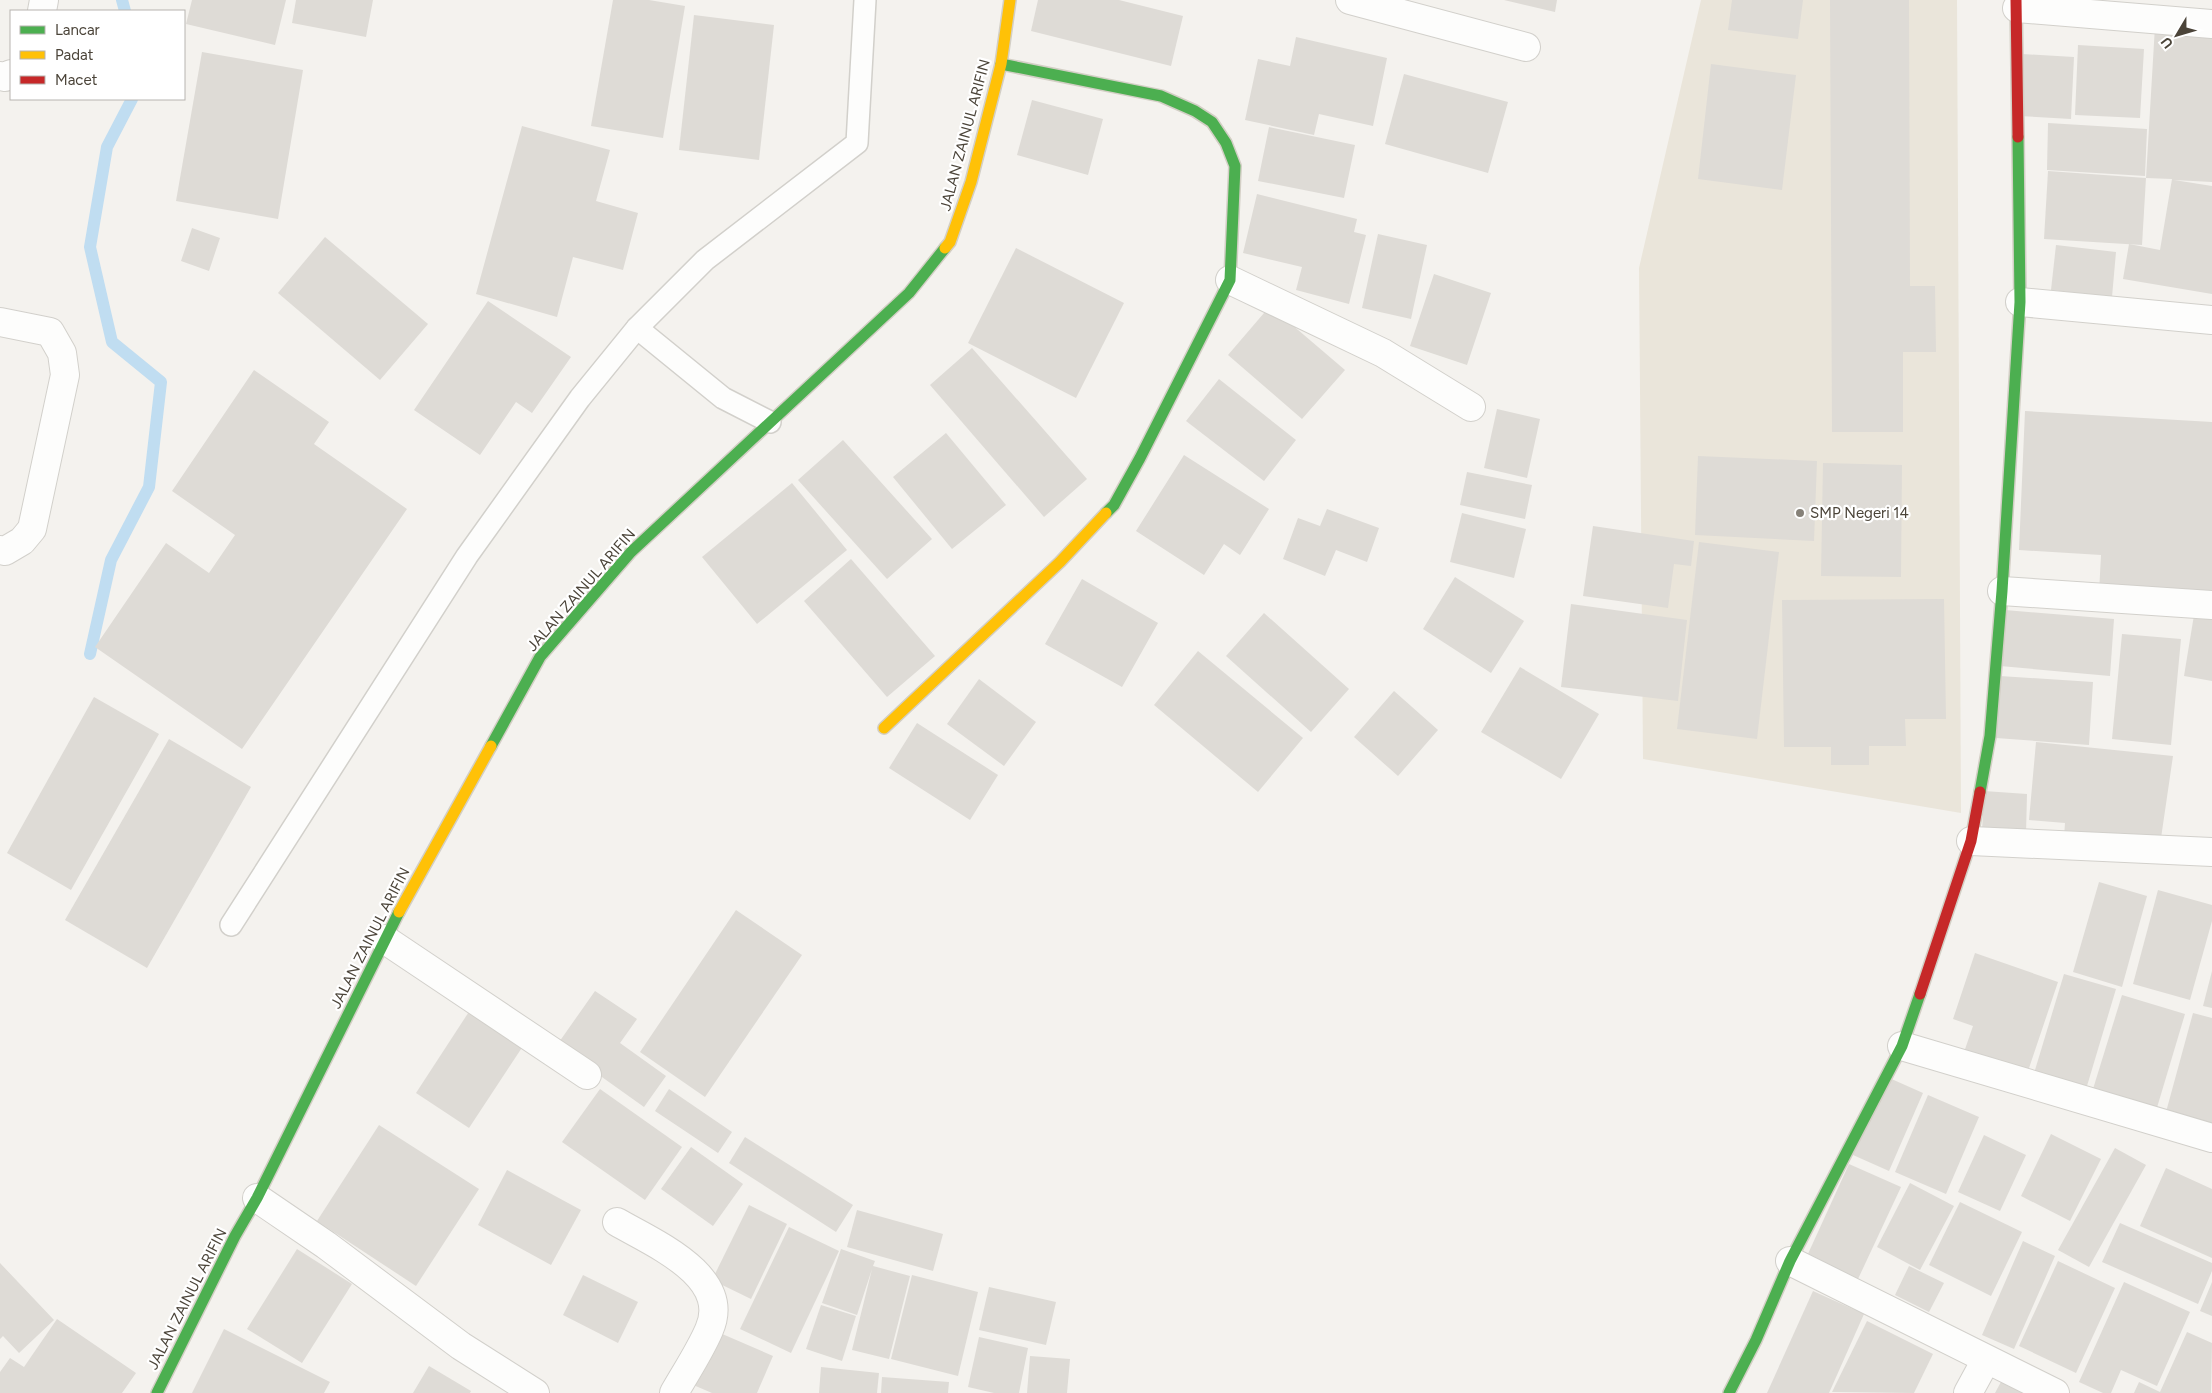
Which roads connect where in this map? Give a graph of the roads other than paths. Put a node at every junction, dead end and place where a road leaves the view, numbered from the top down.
1 (865, 0) edge
2 (1010, 0) edge
3 (1350, 0) edge
4 (2017, 4) edge
5 (2212, 24) edge
6 (1526, 47) dead end
7 (1001, 64) junction
8 (1230, 280) junction
9 (2020, 302) junction
10 (2212, 320) edge
11 (0, 322) edge
12 (637, 328) junction
13 (1471, 406) dead end
14 (770, 422) junction
15 (0, 550) edge
16 (2002, 591) junction
17 (2212, 606) edge
18 (884, 728) dead end
19 (1971, 841) junction
20 (2212, 852) edge
21 (231, 925) dead end
22 (384, 939) junction
23 (1902, 1046) junction
24 (587, 1075) dead end
25 (2212, 1138) edge
26 (257, 1198) junction
27 (617, 1222) dead end
28 (1790, 1260) junction
29 (1986, 1360) junction
30 (157, 1393) edge
31 (535, 1393) edge
32 (674, 1393) edge
33 (1729, 1393) edge
34 (1968, 1393) edge
35 (2055, 1393) edge

1 - 12 lane
2 - 7 street, JALAN ZAINUL ARIFIN
3 - 6 street
4 - 5 street
4 - 9 street
7 - 8 street
7 - 14 street, JALAN ZAINUL ARIFIN
8 - 13 street
8 - 18 street
9 - 10 street
9 - 16 street
11 - 15 street
12 - 14 lane
12 - 21 lane
14 - 22 street, JALAN ZAINUL ARIFIN
16 - 17 street
16 - 19 street
19 - 20 street
19 - 23 street
22 - 24 street
22 - 26 street, JALAN ZAINUL ARIFIN
23 - 25 street
23 - 28 street
26 - 30 street, JALAN ZAINUL ARIFIN
26 - 31 street
27 - 32 street
28 - 29 street
28 - 33 street
29 - 34 street
29 - 35 street

